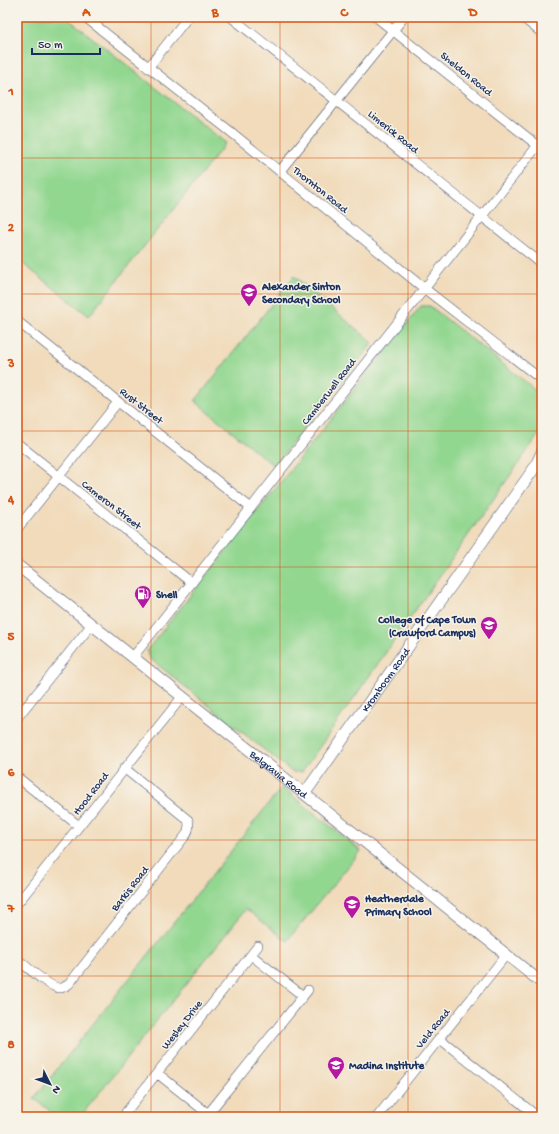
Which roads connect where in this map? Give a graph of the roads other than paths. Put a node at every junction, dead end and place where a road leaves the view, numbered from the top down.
1 (85, 17) edge
2 (188, 17) edge
3 (231, 17) edge
4 (376, 17) edge
5 (404, 17) edge
6 (522, 17) edge
7 (393, 30) junction
8 (542, 33) edge
9 (148, 68) junction
10 (337, 101) junction
11 (541, 145) edge
12 (280, 172) junction
13 (482, 216) junction
14 (542, 264) edge
15 (425, 289) junction
16 (17, 321) edge
17 (542, 380) edge
18 (118, 402) junction
19 (17, 443) edge
20 (542, 452) edge
21 (539, 465) edge
22 (58, 476) junction
23 (251, 508) junction
24 (17, 529) edge
25 (17, 565) edge
26 (192, 582) junction
27 (92, 624) junction
28 (133, 657) junction
29 (182, 697) junction
30 (17, 718) edge
31 (124, 768) junction
32 (17, 777) edge
33 (305, 793) junction
34 (79, 826) junction
35 (17, 904) edge
36 (258, 946) dead end
37 (251, 954) junction
38 (506, 955) junction
39 (17, 959) edge
40 (542, 983) edge
41 (439, 1038) junction
42 (157, 1073) junction
43 (210, 1116) edge
44 (125, 1117) edge
45 (378, 1117) edge
46 (538, 1117) edge

1 - 9 street, Thornton Road
2 - 9 street
3 - 10 street, Limerick Road
4 - 7 street, Sheldon Road
5 - 7 street
6 - 8 street
7 - 10 street
7 - 11 street, Sheldon Road
9 - 12 street, Thornton Road
10 - 12 street
10 - 13 street, Limerick Road
11 - 13 street, Camberwell Road
12 - 15 street, Thornton Road
13 - 14 street, Limerick Road
13 - 15 street, Camberwell Road
15 - 17 street, Thornton Road
15 - 23 street, Camberwell Road
16 - 18 street, Rust Street
18 - 22 street
18 - 23 street, Rust Street
19 - 22 street, Cameron Street
20 - 21 street, Kromboom Road
21 - 33 street, Kromboom Road
22 - 24 street
22 - 26 street, Cameron Street
23 - 26 street, Camberwell Road
25 - 27 street, Belgravia Road
26 - 28 street, Camberwell Road
27 - 28 street, Belgravia Road
27 - 30 street
28 - 29 street, Belgravia Road
29 - 31 street, Hood Road
29 - 33 street, Belgravia Road
31 - 34 street, Hood Road
31 - 39 street, Barkis Road
32 - 34 street
33 - 38 street, Belgravia Road
34 - 35 street, Hood Road
36 - 37 street, Wesley Drive
37 - 42 street, Wesley Drive
37 - 43 street
38 - 40 street, Belgravia Road
38 - 41 street, Veld Road
41 - 45 street, Veld Road
41 - 46 street
42 - 43 street
42 - 44 street, Wesley Drive

